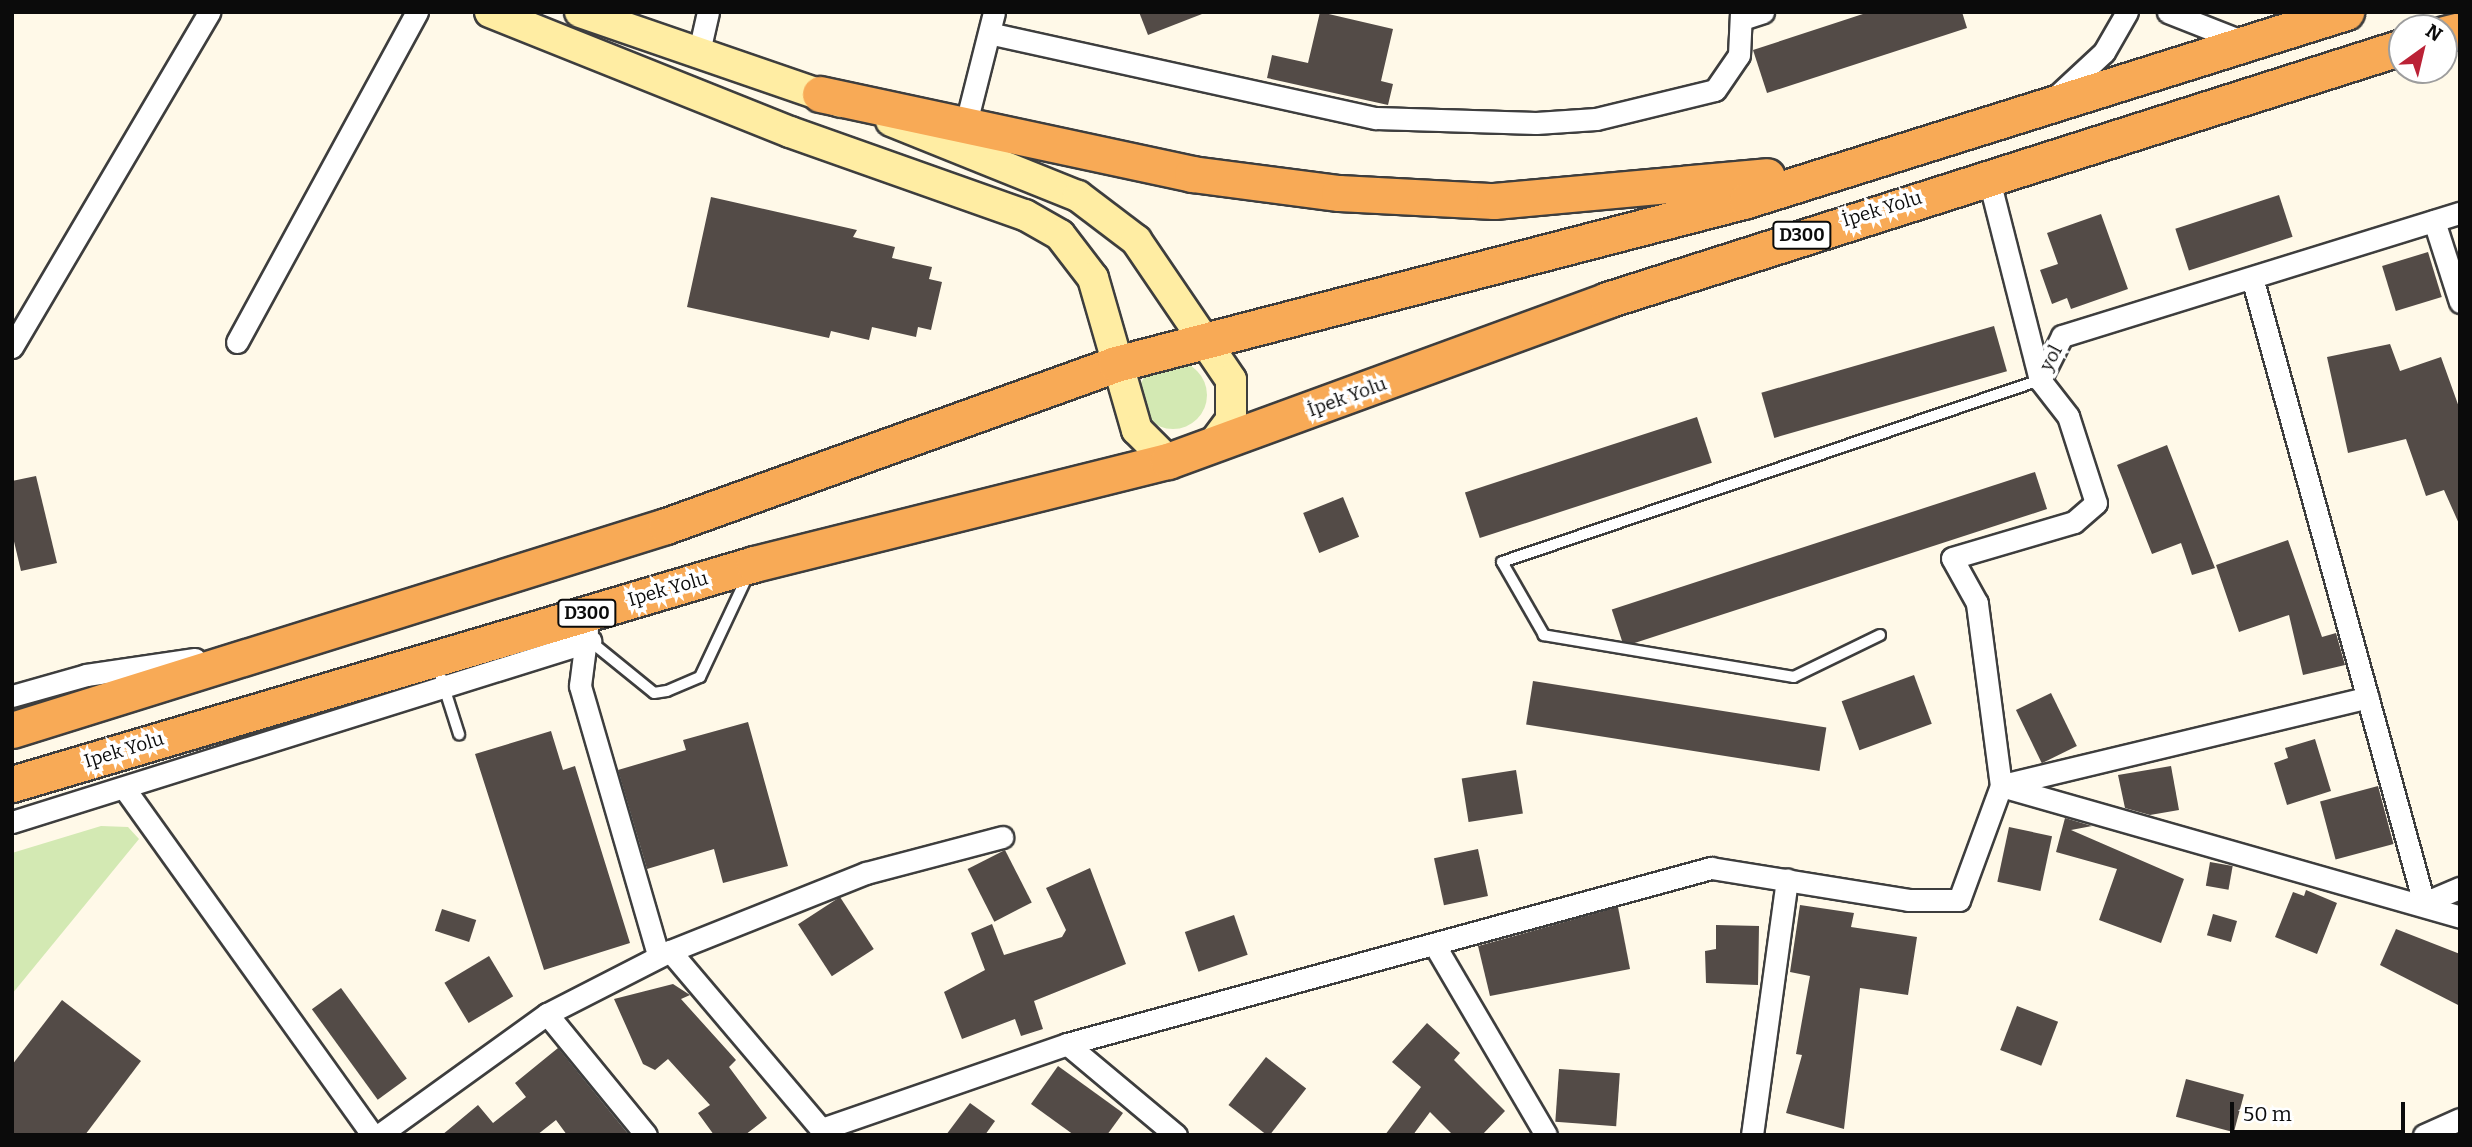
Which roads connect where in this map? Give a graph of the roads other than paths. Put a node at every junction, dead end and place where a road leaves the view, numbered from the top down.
1 (209, 12) edge
2 (417, 12) edge
3 (490, 12) edge
4 (580, 12) edge
5 (708, 12) edge
6 (994, 12) edge
7 (1763, 12) edge
8 (2127, 12) edge
9 (2168, 12) edge
10 (2346, 12) edge
11 (1742, 15) edge
12 (993, 34) junction
13 (2246, 43) junction
14 (2388, 51) edge
15 (698, 56) junction
16 (820, 94) junction
17 (2044, 106) junction
18 (966, 123) junction
19 (1854, 165) junction
20 (1988, 176) junction
21 (2460, 213) edge
22 (2434, 221) junction
23 (2253, 281) junction
24 (2460, 302) edge
25 (1203, 337) junction
26 (237, 342) dead end
27 (12, 347) edge
28 (1116, 364) junction
29 (2040, 380) junction
30 (1211, 447) junction
31 (1168, 461) junction
32 (754, 564) junction
33 (586, 628) junction
34 (1880, 635) dead end
35 (284, 646) junction
36 (439, 670) junction
37 (12, 695) edge
38 (2368, 697) junction
39 (12, 730) edge
40 (459, 734) dead end
41 (12, 784) edge
42 (2001, 786) junction
43 (124, 788) junction
44 (12, 822) edge
45 (1002, 837) dead end
46 (1787, 879) junction
47 (2460, 888) edge
48 (2424, 903) junction
49 (2460, 917) edge
50 (1434, 944) junction
51 (664, 953) junction
52 (547, 1014) junction
53 (1067, 1044) junction
54 (2460, 1119) edge
55 (829, 1133) edge
56 (372, 1135) edge
57 (379, 1135) edge
58 (646, 1135) edge
59 (1176, 1135) edge
60 (1546, 1135) edge
61 (1752, 1135) edge
62 (2424, 1135) edge

1 - 27 street
2 - 26 street
3 - 28 main road
4 - 15 main road
5 - 15 street
6 - 12 street
7 - 11 street
8 - 17 street
9 - 13 street
10 - 13 highway, D300
11 - 12 street
12 - 18 street
13 - 17 highway, D300
14 - 20 highway, İpek Yolu / D300
15 - 16 main road
16 - 18 highway
16 - 25 main road
17 - 19 highway, D300
18 - 19 highway
19 - 25 highway, D300
20 - 29 street
20 - 30 highway, İpek Yolu / D300
21 - 22 street
22 - 23 street
22 - 24 street
23 - 29 street, yol
23 - 38 street
25 - 28 highway
25 - 30 main road
28 - 31 main road
28 - 35 highway
29 - 34 lane
29 - 42 street
30 - 31 highway
31 - 32 highway, Ipek Yolu / D300
32 - 33 highway, Ipek Yolu / D300
32 - 33 lane
33 - 36 highway, Ipek Yolu / D300
33 - 51 street
35 - 37 street
35 - 39 highway
36 - 40 lane
36 - 41 highway, Ipek Yolu / D300
36 - 43 street
38 - 42 street
38 - 48 street
42 - 46 street
42 - 48 street
43 - 44 street
43 - 56 street
45 - 51 street
46 - 50 street
46 - 61 street
47 - 48 street
48 - 49 street
50 - 53 street
50 - 60 street
51 - 52 street
51 - 55 street
52 - 57 street
52 - 58 street
53 - 55 street
53 - 59 street
54 - 62 street

